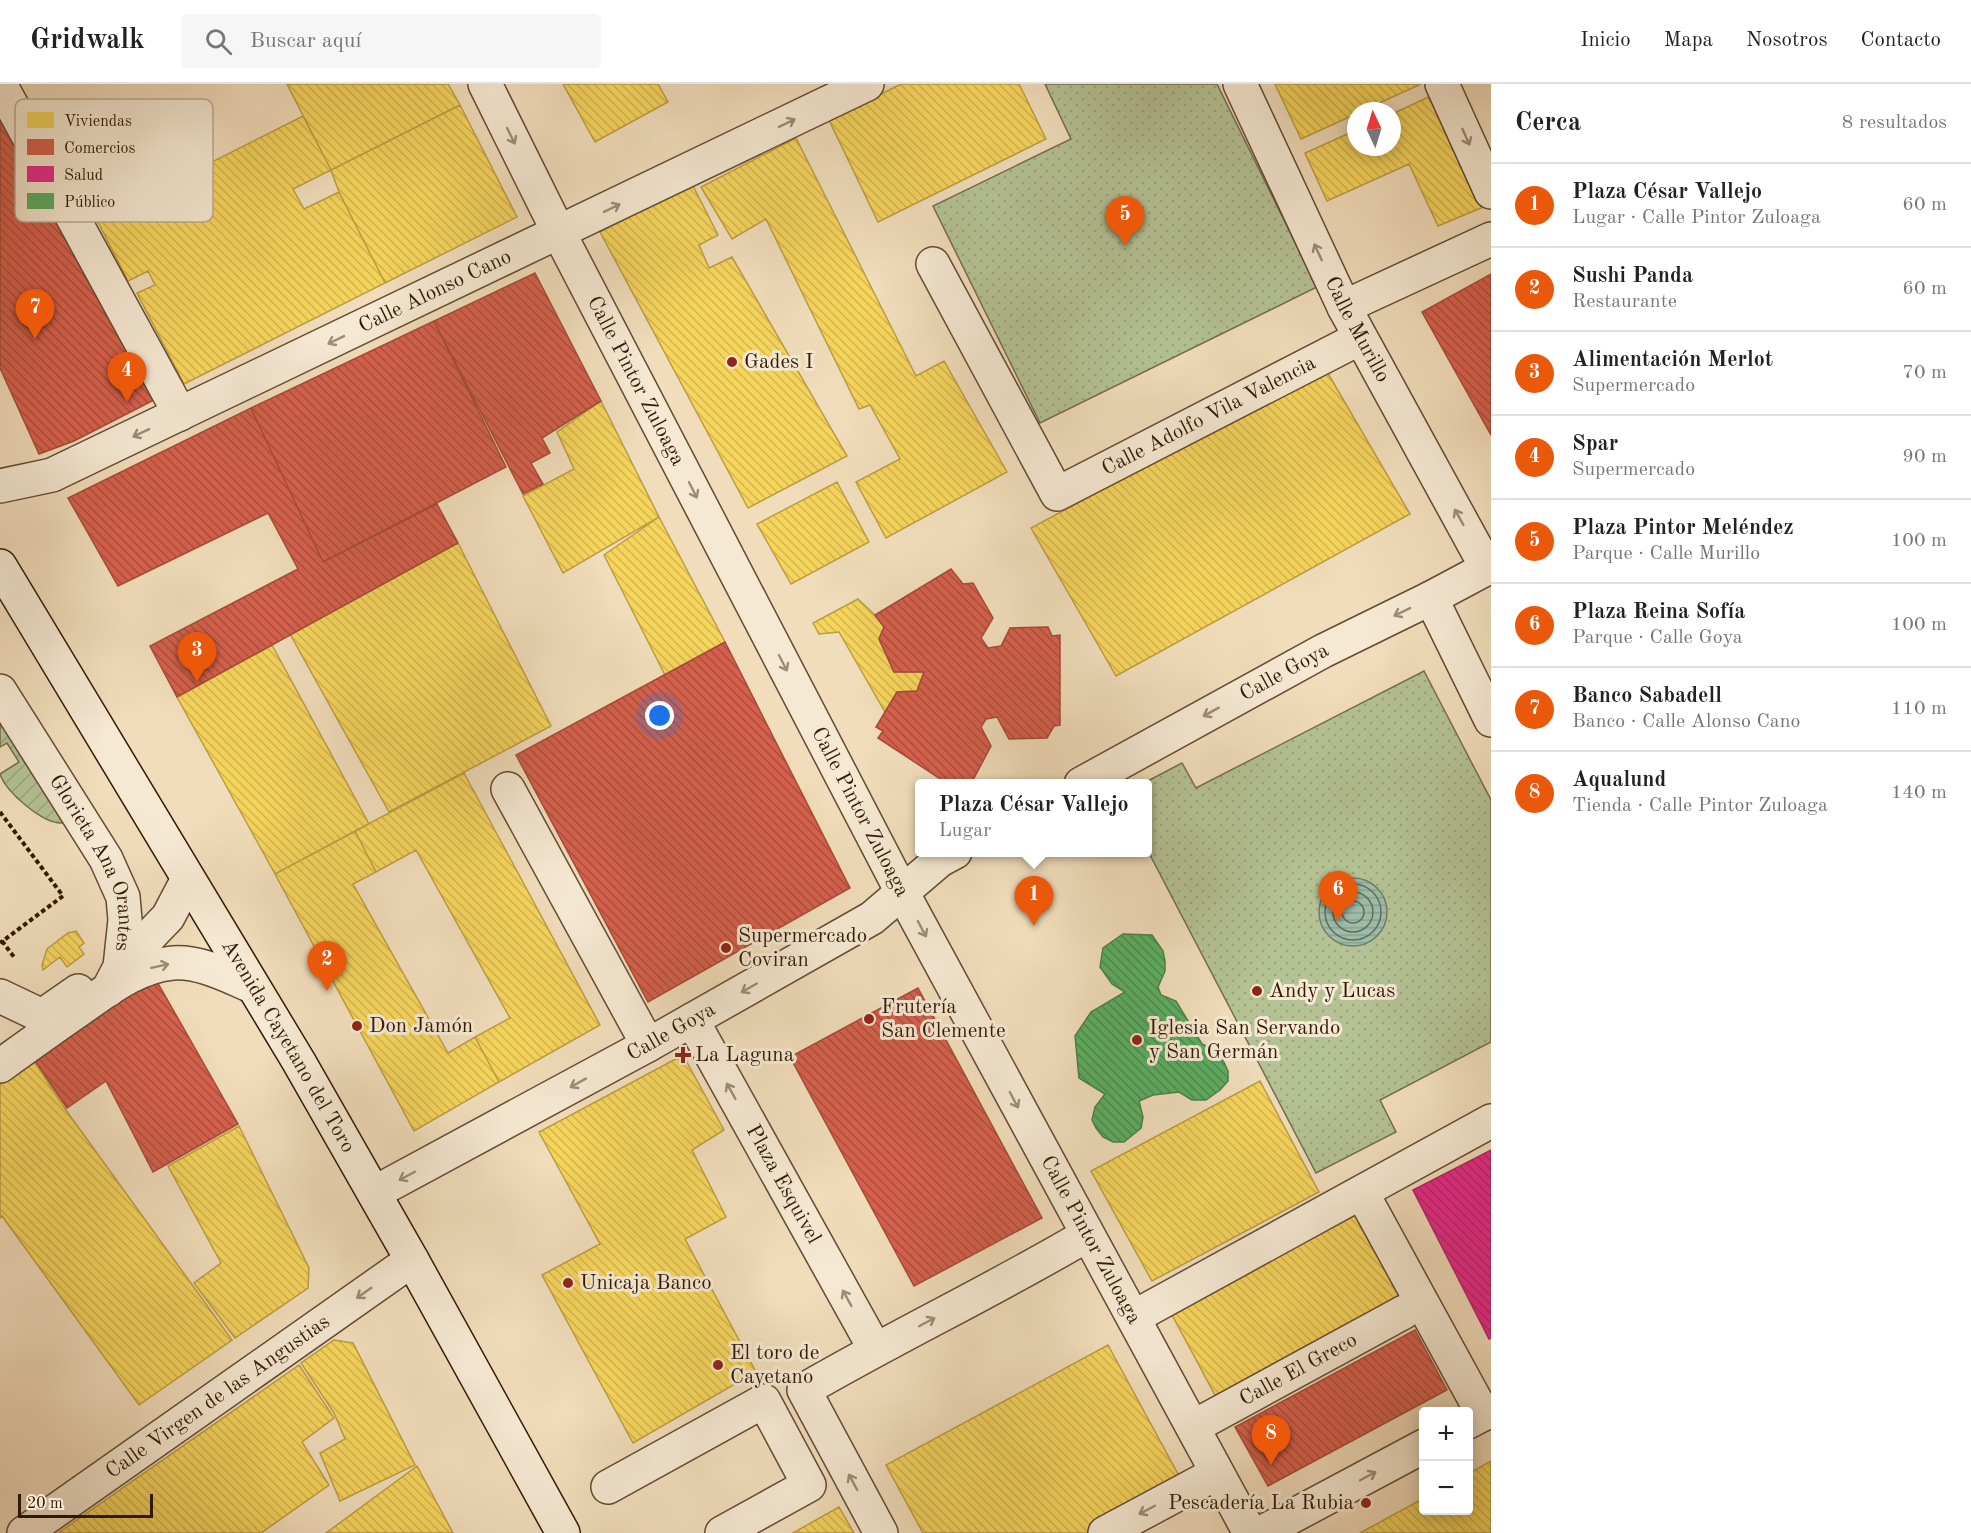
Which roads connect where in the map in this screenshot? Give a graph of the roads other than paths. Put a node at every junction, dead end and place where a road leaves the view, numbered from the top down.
1 (0, 84) edge
2 (485, 84) edge
3 (867, 84) edge
4 (1240, 84) edge
5 (1442, 84) edge
6 (15, 112) edge
7 (1491, 192) edge
8 (75, 222) edge
9 (559, 233) junction
10 (1491, 239) edge
11 (933, 264) dead end
12 (1344, 307) junction
13 (1360, 338) junction
14 (180, 414) junction
15 (0, 486) edge
16 (0, 566) edge
17 (1489, 567) edge
18 (1431, 598) junction
19 (0, 691) edge
20 (0, 709) edge
21 (1491, 720) edge
22 (1088, 779) edge
23 (508, 789) dead end
24 (946, 857) edge
25 (189, 879) junction
26 (902, 892) junction
27 (114, 978) junction
28 (252, 986) junction
29 (0, 996) edge
30 (692, 1020) junction
31 (648, 1045) junction
32 (0, 1066) edge
33 (1491, 1121) edge
34 (1362, 1192) junction
35 (374, 1193) junction
36 (1087, 1235) junction
37 (412, 1260) junction
38 (1413, 1307) junction
39 (1134, 1317) junction
40 (875, 1349) junction
41 (1481, 1416) edge
42 (1193, 1427) junction
43 (1419, 1449) edge
44 (1217, 1473) junction
45 (609, 1486) dead end
46 (24, 1533) edge
47 (563, 1533) edge
48 (722, 1533) edge
49 (881, 1533) edge
50 (1105, 1533) edge
51 (1250, 1533) edge
52 (1261, 1533) edge

1 - 6 street
2 -> 9 street, Calle Pintor Zuloaga
9 -> 3 street, Calle Alonso Cano
12 -> 4 street, Calle Murillo
5 -> 7 street
8 - 14 street
9 -> 14 street, Calle Alonso Cano
9 -> 26 street, Calle Pintor Zuloaga
10 - 12 street
11 - 13 street, Calle Adolfo Vila Valencia
12 - 13 street, Calle Murillo
17 -> 13 street, Calle Murillo
14 -> 15 street, Calle Alonso Cano
16 - 25 street, Avenida Cayetano del Toro
17 - 18 street, Calle Goya
18 - 21 street
18 -> 22 street, Calle Goya
19 - 27 street, Glorieta Ana Orantes
20 - 29 street, Glorieta Ana Orantes
23 - 31 street
24 - 26 street, Calle Goya
25 - 27 street
25 - 28 street, Avenida Cayetano del Toro
26 -> 30 street, Calle Goya
26 -> 36 street, Calle Pintor Zuloaga
27 -> 28 street
27 - 32 street, Glorieta Ana Orantes
28 - 35 street, Avenida Cayetano del Toro
30 - 31 street, Calle Goya
40 -> 30 street, Plaza Esquivel
31 -> 35 street, Calle Goya
33 - 34 street
34 - 38 street
34 - 39 street
35 - 37 street, Avenida Cayetano del Toro
36 - 39 street, Calle Pintor Zuloaga
40 -> 36 street
37 -> 46 street, Calle Virgen de las Angustias
37 - 47 street, Avenida Cayetano del Toro
38 - 41 street
38 - 42 street, Calle El Greco
39 - 42 street, Calle Pintor Zuloaga
49 -> 40 street
42 - 44 street, Calle Pintor Zuloaga
52 -> 43 street
44 -> 50 street
44 - 51 street, Calle Pintor Zuloaga
45 - 48 street

